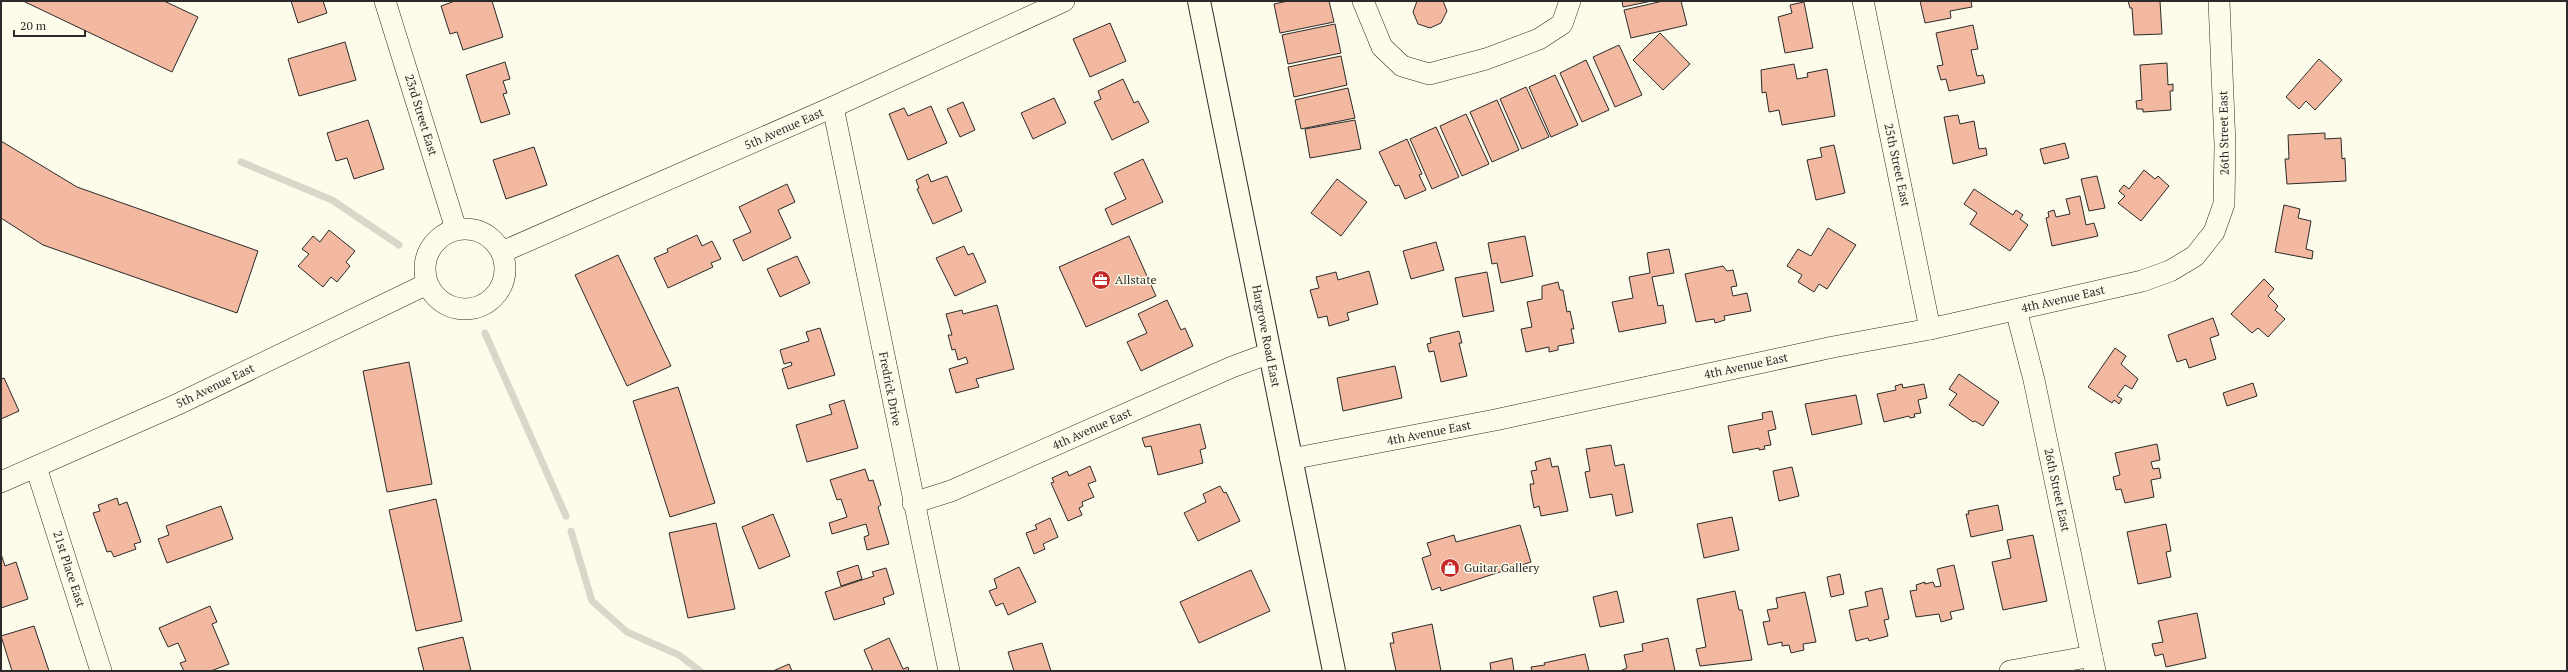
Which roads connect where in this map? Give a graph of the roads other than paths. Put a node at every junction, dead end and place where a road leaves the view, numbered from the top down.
1 (385, 1) edge
2 (1064, 1) edge
3 (1199, 1) edge
4 (1363, 1) edge
5 (1570, 1) edge
6 (1863, 1) edge
7 (2219, 1) edge
8 (833, 107) junction
9 (456, 230) junction
10 (502, 252) junction
11 (2195, 256) joint
12 (427, 284) junction
13 (2016, 310) junction
14 (1930, 329) junction
15 (1270, 353) junction
16 (1291, 459) junction
17 (36, 467) junction
18 (1, 482) edge
19 (913, 503) junction
20 (2094, 663) edge
21 (101, 671) edge
22 (949, 671) edge
23 (1334, 671) edge
24 (2010, 671) edge

1 - 9 street, 23rd Street East
2 - 8 street, 5th Avenue East
3 - 15 main road, Hargrove Road East
4 - 5 street
6 - 14 street, 25th Street East
7 - 11 street, 26th Street East
8 - 10 street, 5th Avenue East
8 - 19 street, Fredrick Drive
9 - 10 street
9 - 12 street
10 - 12 street
11 - 13 street, 4th Avenue East
12 - 17 street, 5th Avenue East
13 - 14 street, 4th Avenue East
13 - 20 street, 26th Street East
14 - 16 street, 4th Avenue East
15 - 16 main road, Hargrove Road East
15 - 19 street, 4th Avenue East
16 - 23 main road, Hargrove Road East
17 - 18 street, 5th Avenue East
17 - 21 street, 21st Place East
19 - 22 street, Fredrick Drive
20 - 24 street

